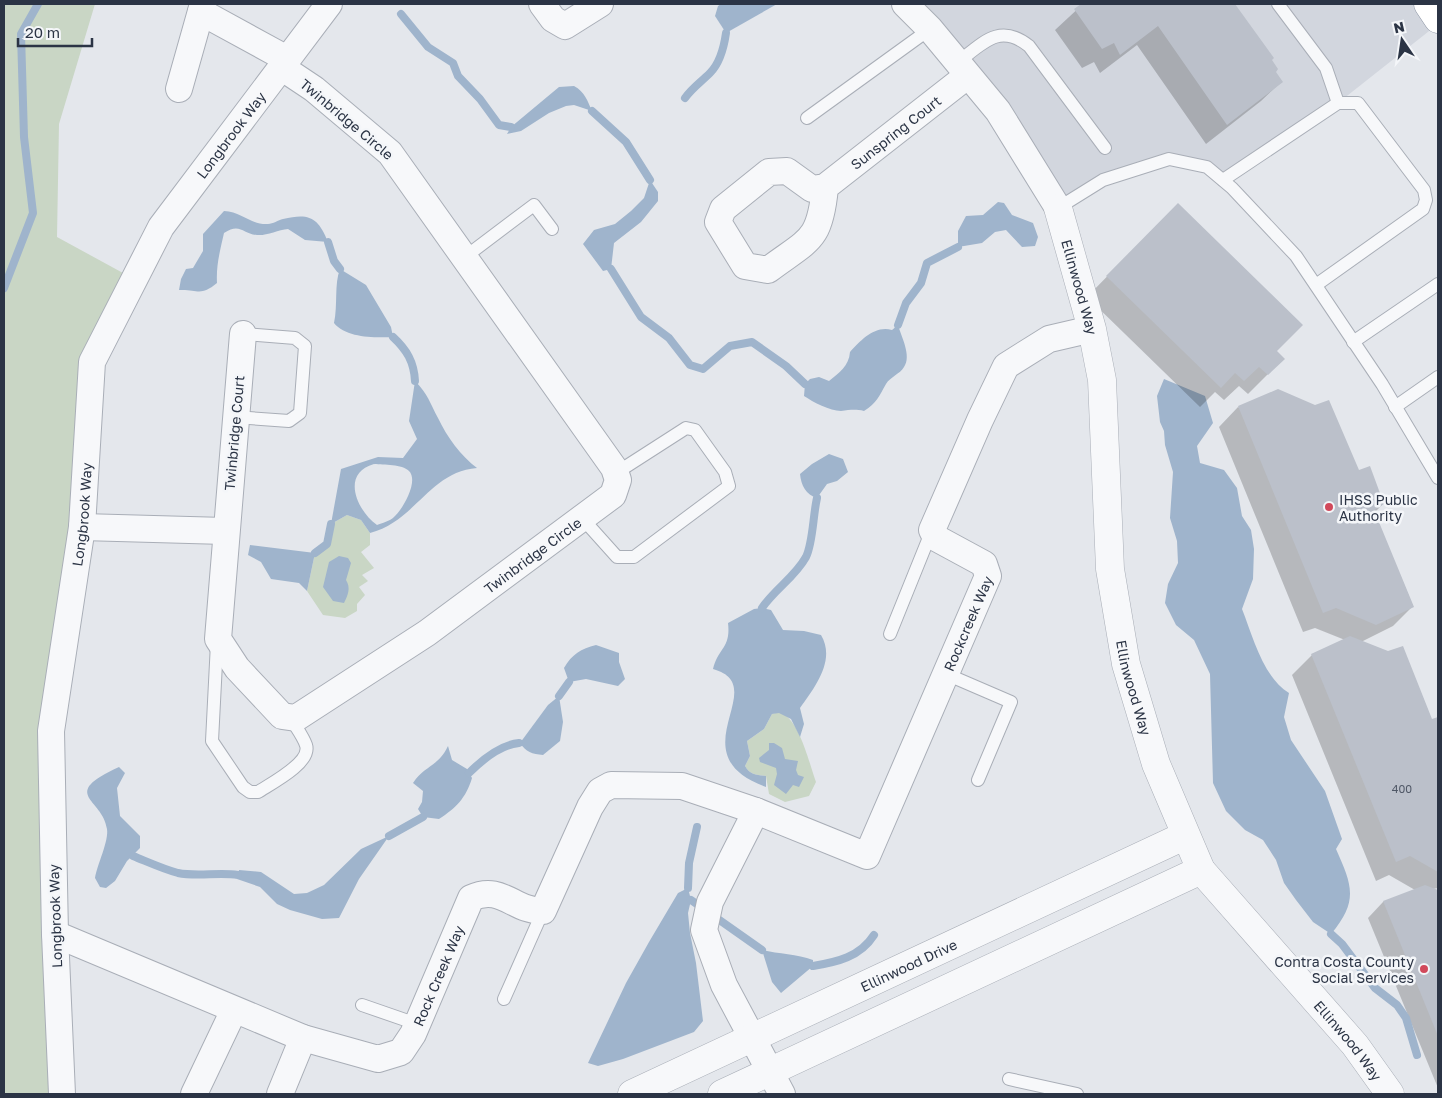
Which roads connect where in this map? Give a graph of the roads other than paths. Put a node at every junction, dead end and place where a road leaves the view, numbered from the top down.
1 (329, 4) edge
2 (542, 4) edge
3 (600, 4) edge
4 (905, 4) edge
5 (1278, 4) edge
6 (1428, 4) edge
7 (202, 8) edge
8 (1438, 19) edge
9 (930, 29) junction
10 (284, 63) junction
11 (962, 70) junction
12 (179, 89) dead end
13 (1338, 103) junction
14 (807, 118) dead end
15 (1105, 148) dead end
16 (1223, 180) junction
17 (825, 188) dead end
18 (1058, 208) junction
19 (552, 229) dead end
20 (465, 258) junction
21 (1438, 284) edge
22 (1316, 285) junction
23 (1092, 328) junction
24 (243, 334) joint
25 (1353, 342) junction
26 (1438, 377) edge
27 (1396, 406) junction
28 (235, 417) junction
29 (616, 473) junction
30 (1438, 476) edge
31 (582, 518) junction
32 (82, 527) junction
33 (932, 530) junction
34 (225, 531) junction
35 (890, 634) dead end
36 (218, 639) junction
37 (946, 674) junction
38 (290, 717) junction
39 (978, 780) dead end
40 (756, 811) junction
41 (1184, 836) junction
42 (1201, 870) junction
43 (543, 911) junction
44 (55, 934) junction
45 (504, 998) dead end
46 (362, 1005) dead end
47 (234, 1010) junction
48 (416, 1024) junction
49 (752, 1037) junction
50 (303, 1038) junction
51 (1009, 1079) dead end
52 (776, 1083) edge
53 (62, 1094) edge
54 (194, 1094) edge
55 (280, 1094) edge
56 (632, 1094) edge
57 (722, 1094) edge
58 (1077, 1094) edge
59 (1390, 1094) edge

1 - 10 street, Longbrook Way
2 - 3 street
4 - 9 street, Ellinwood Way
5 - 13 lane
6 - 8 highway
7 - 10 street, Twinbridge Circle
7 - 12 street
9 - 11 street, Ellinwood Way
9 - 14 lane
10 - 20 street, Twinbridge Circle
10 - 32 street, Longbrook Way
11 - 15 lane
11 - 17 street, Sunspring Court
11 - 18 street, Ellinwood Way
13 - 16 lane
13 - 22 lane
16 - 18 lane
16 - 22 lane
18 - 23 street, Ellinwood Way
19 - 20 lane
20 - 29 street, Twinbridge Circle
21 - 25 lane
22 - 25 lane
23 - 33 street
23 - 41 street, Ellinwood Way
24 - 28 street, Twinbridge Court
24 - 28 lane
25 - 27 lane
26 - 27 lane
27 - 30 lane
28 - 34 street, Twinbridge Court
29 - 31 street, Twinbridge Circle
29 - 31 lane
31 - 38 street, Twinbridge Circle
32 - 34 street
32 - 44 street, Longbrook Way
33 - 35 lane
33 - 37 street, Rockcreek Way
34 - 36 street
36 - 38 street
36 - 38 lane
37 - 39 lane
37 - 40 street, Rockcreek Way
40 - 43 street
40 - 49 street
41 - 42 street, Ellinwood Way
41 - 49 street, Ellinwood Drive
42 - 52 street
42 - 59 street, Ellinwood Way
43 - 45 lane
43 - 48 street, Rock Creek Way
44 - 47 street, Rock Creek Way
44 - 53 street, Longbrook Way
46 - 48 lane
47 - 50 street, Rock Creek Way
47 - 54 street
48 - 50 street, Rock Creek Way
49 - 52 street
49 - 56 street, Ellinwood Drive
50 - 55 street
51 - 58 lane
52 - 57 street

